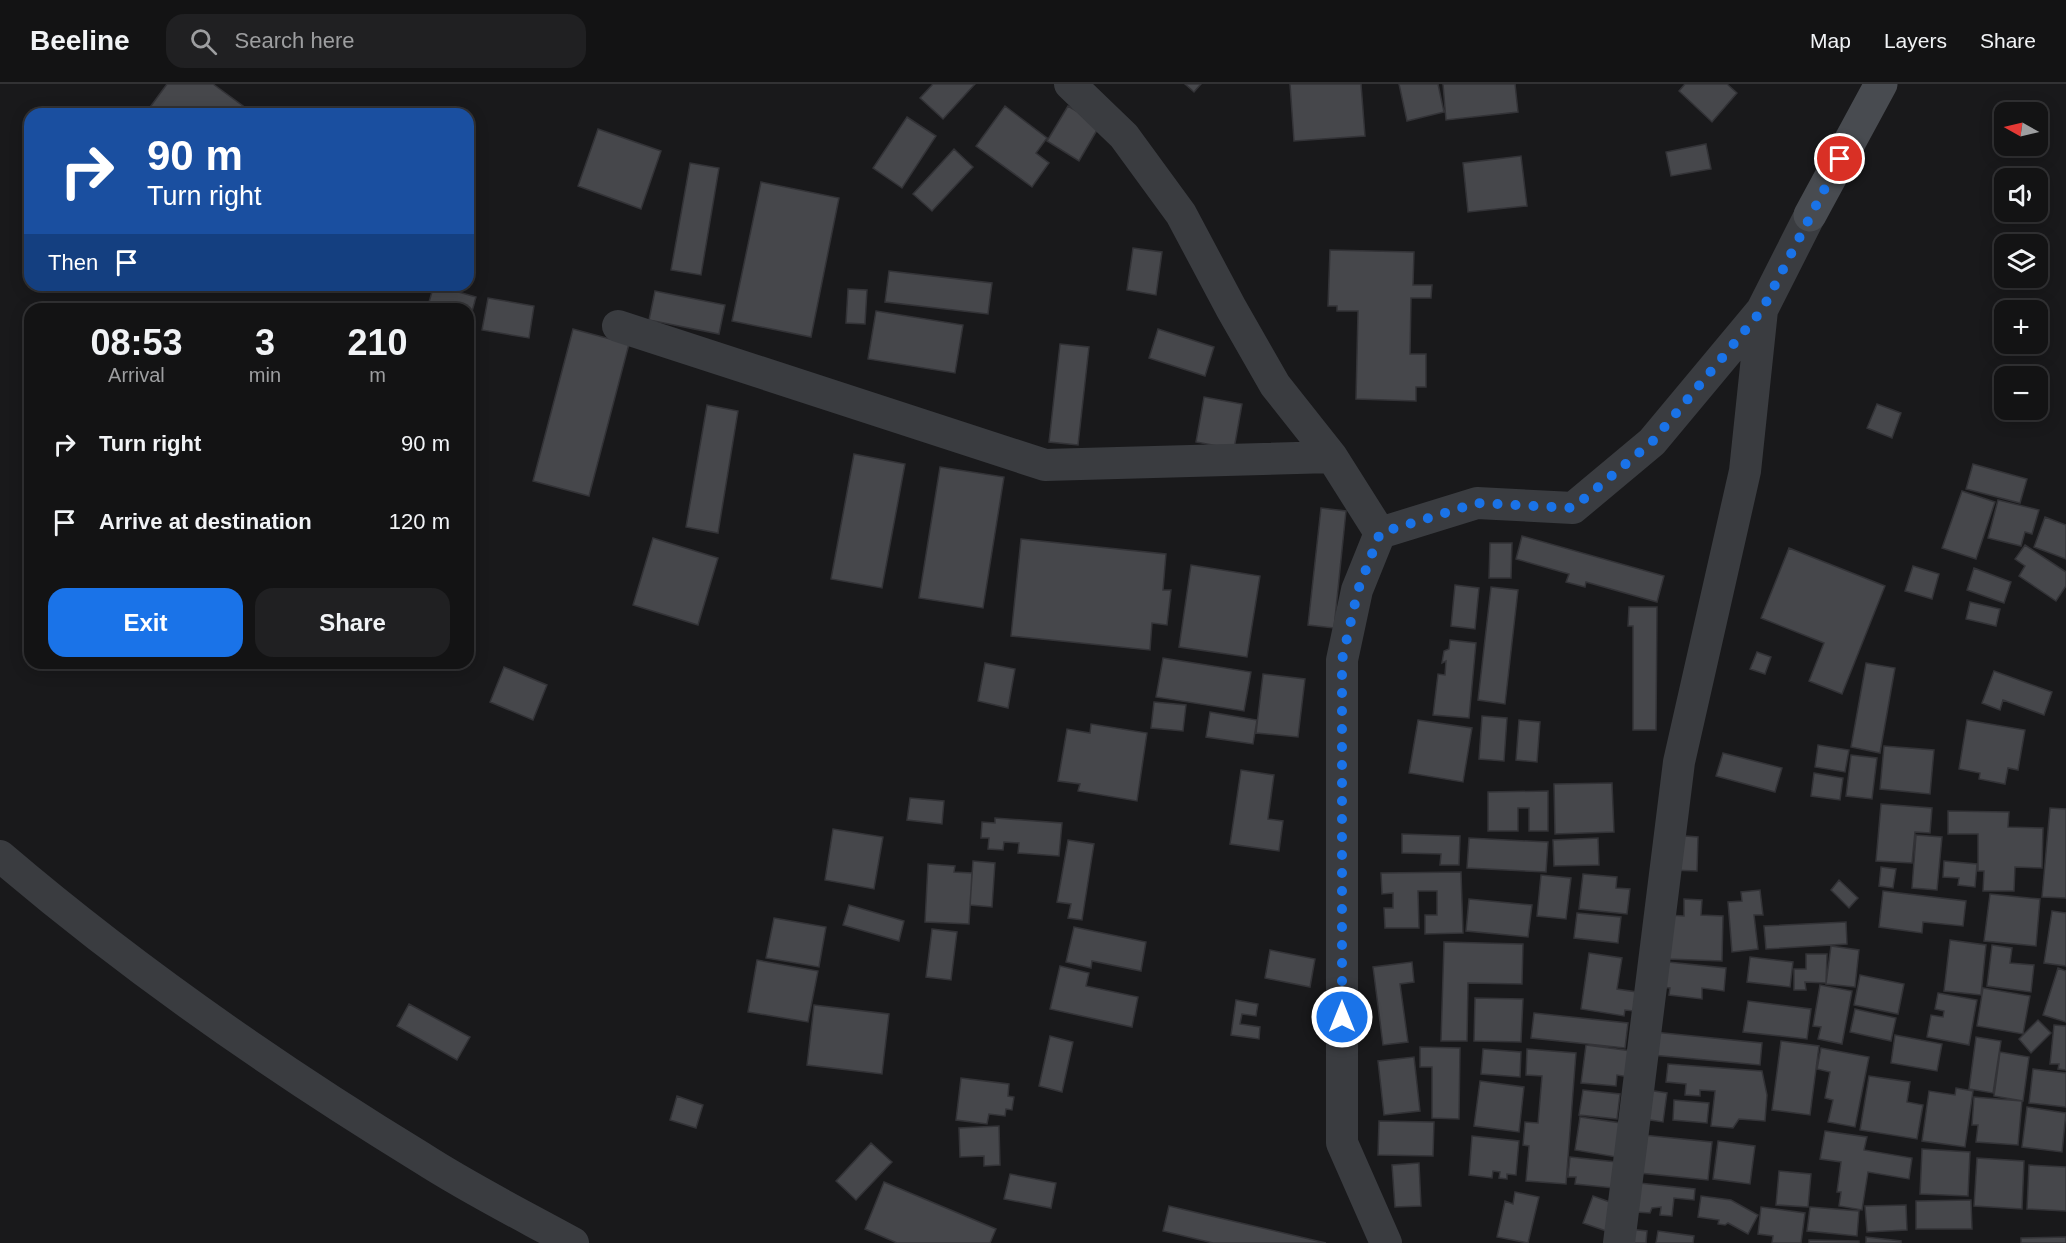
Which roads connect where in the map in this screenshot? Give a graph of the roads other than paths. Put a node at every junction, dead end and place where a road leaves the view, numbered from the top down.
1 (1070, 84) edge
2 (1881, 84) edge
3 (1810, 215) joint
4 (1762, 310) junction
5 (618, 326) dead end
6 (1332, 457) junction
7 (1380, 533) junction
8 (0, 856) edge
9 (573, 1243) edge
10 (1386, 1243) edge
11 (1619, 1243) edge

1 - 6 street
2 - 3 main road
3 - 4 street
4 - 7 street
4 - 11 street
5 - 6 street
6 - 7 street
7 - 10 street
8 - 9 street

